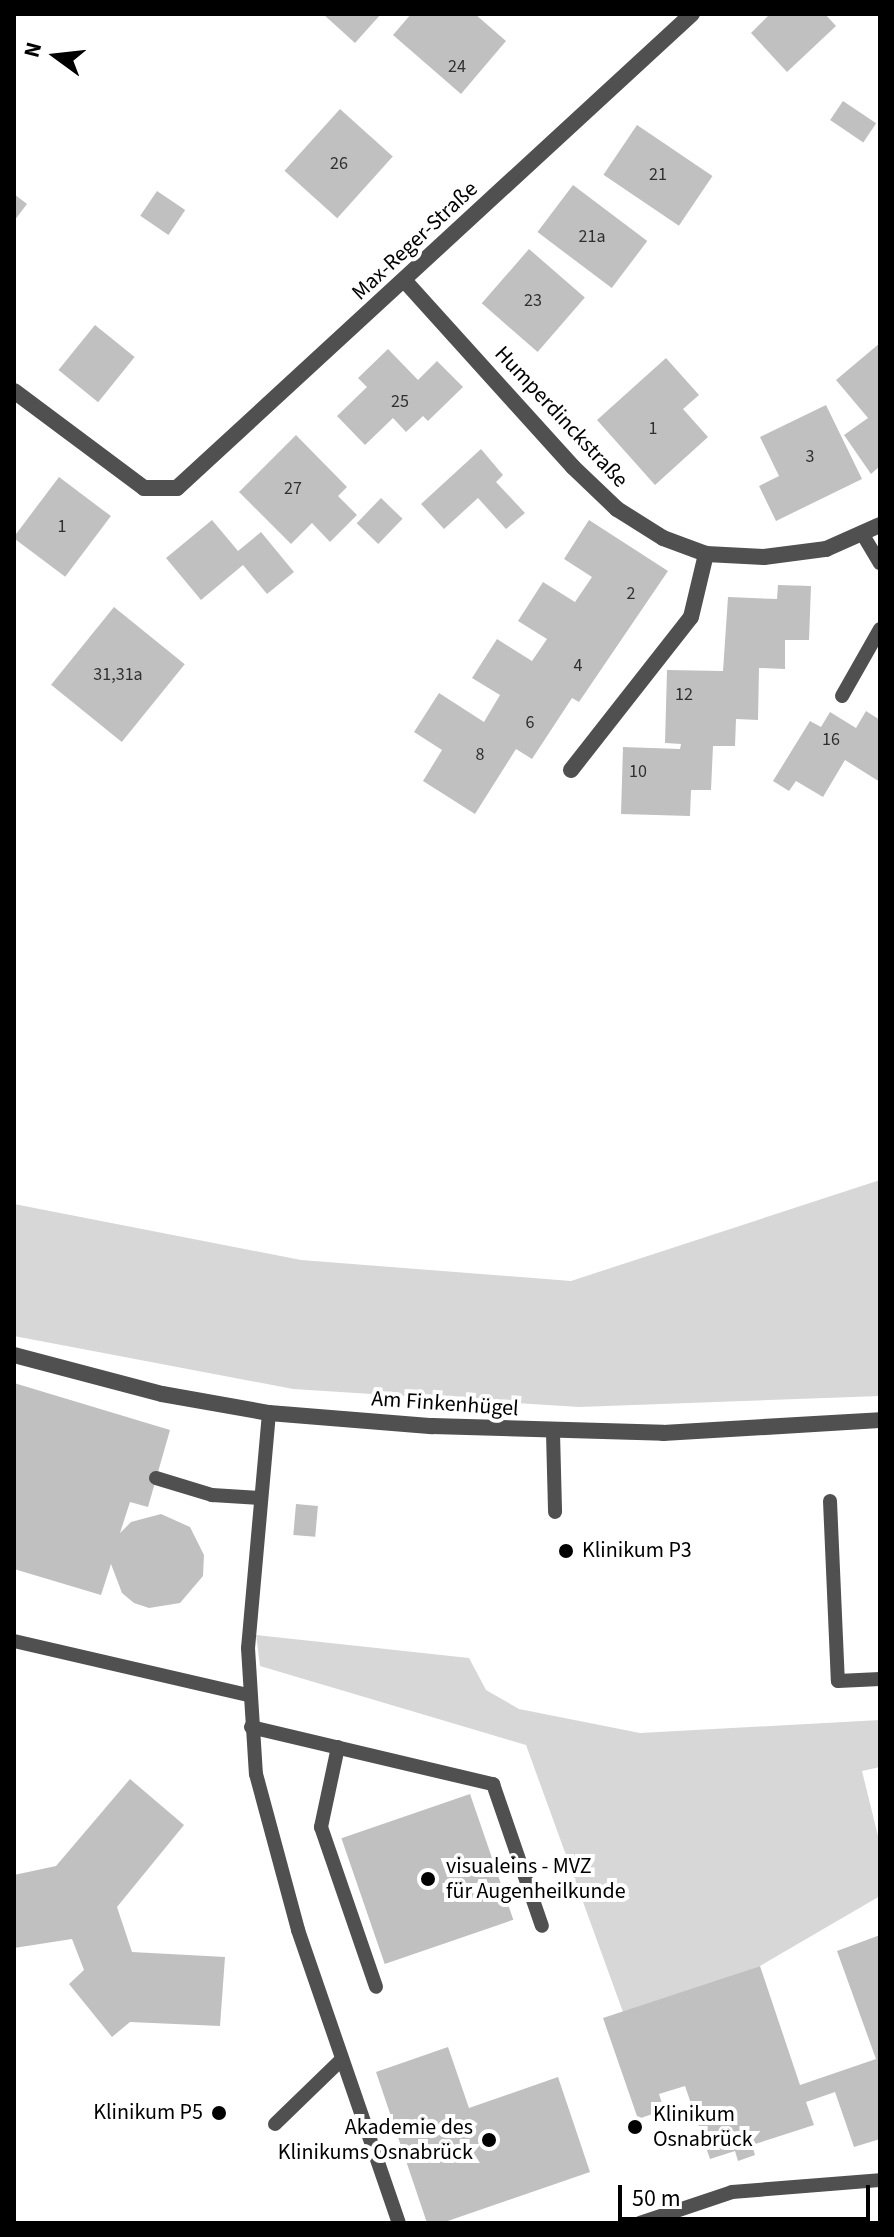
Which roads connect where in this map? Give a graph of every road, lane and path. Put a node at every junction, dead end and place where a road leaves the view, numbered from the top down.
1 (692, 14) edge
2 (404, 280) junction
3 (14, 391) edge
4 (880, 525) edge
5 (863, 535) junction
6 (706, 554) junction
7 (880, 563) edge
8 (880, 629) edge
9 (842, 696) dead end
10 (571, 770) dead end
11 (14, 1355) edge
12 (269, 1413) junction
13 (880, 1420) edge
14 (553, 1433) junction
15 (156, 1478) dead end
16 (260, 1498) junction
17 (830, 1501) dead end
18 (555, 1512) dead end
19 (14, 1641) edge
20 (880, 1679) edge
21 (248, 1695) junction
22 (251, 1727) junction
23 (338, 1747) junction
24 (542, 1926) dead end
25 (376, 1987) dead end
26 (342, 2059) junction
27 (275, 2124) dead end
28 (880, 2180) edge
29 (399, 2223) edge
30 (640, 2223) edge

1 - 2 street, Max-Reger-Straße
2 - 3 street, Max-Reger-Straße
2 - 6 street, Humperdinckstraße
4 - 5 street, Humperdinckstraße
5 - 6 street, Humperdinckstraße
5 - 7 lane
6 - 10 street
8 - 9 lane
11 - 12 street, Am Finkenhügel
12 - 14 street, Am Finkenhügel
12 - 16 lane
13 - 14 street, Am Finkenhügel
14 - 18 lane
15 - 16 lane
16 - 21 lane
17 - 20 lane
19 - 21 lane
21 - 22 lane
22 - 23 lane
22 - 26 lane
23 - 24 lane
23 - 25 lane
26 - 27 lane
26 - 29 lane
28 - 30 lane

